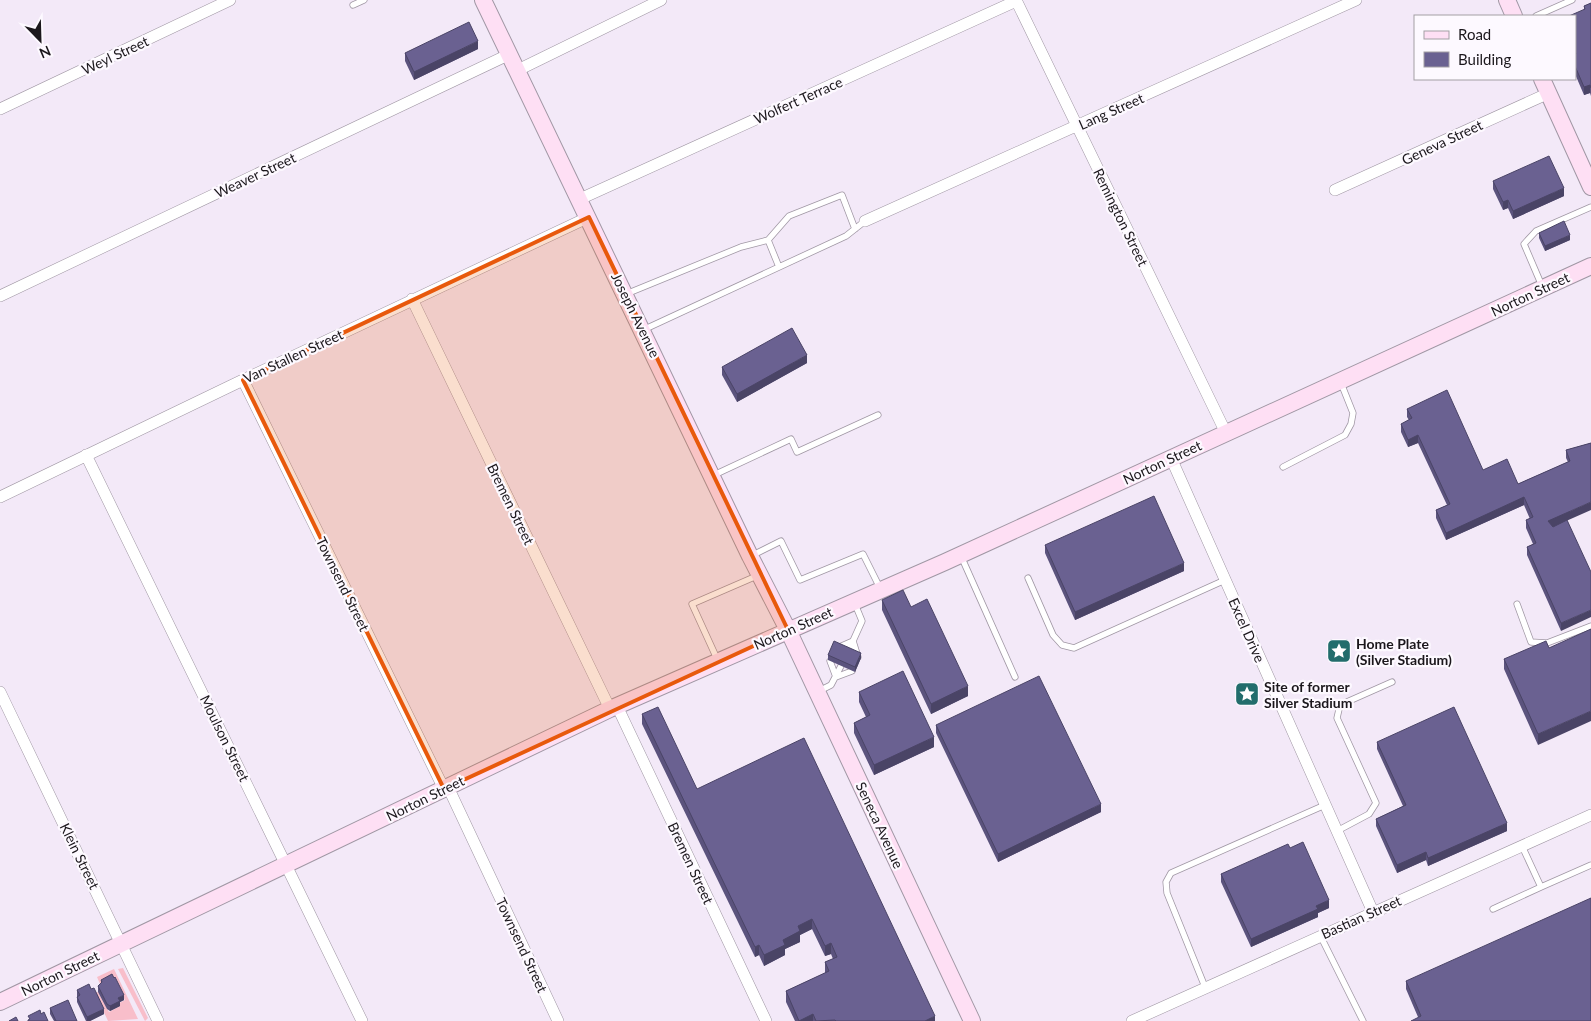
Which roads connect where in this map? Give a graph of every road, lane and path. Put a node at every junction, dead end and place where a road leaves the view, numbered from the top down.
1 (230, 0) edge
2 (364, 0) edge
3 (483, 0) edge
4 (661, 0) edge
5 (1016, 0) edge
6 (1356, 0) edge
7 (1507, 0) edge
8 (1554, 0) edge
9 (1572, 0) edge
10 (353, 5) dead end
11 (1557, 7) junction
12 (1514, 15) edge
13 (1538, 15) edge
14 (510, 54) junction
15 (518, 70) junction
16 (1546, 86) edge
17 (0, 109) edge
18 (1077, 126) junction
19 (1591, 187) edge
20 (1335, 190) dead end
21 (580, 199) junction
22 (1591, 207) edge
23 (588, 217) junction
24 (866, 221) joint
25 (855, 229) junction
26 (768, 240) junction
27 (1591, 266) edge
28 (779, 267) junction
29 (1543, 288) junction
30 (626, 294) junction
31 (0, 296) edge
32 (412, 299) junction
33 (643, 330) junction
34 (243, 380) junction
35 (1340, 381) junction
36 (878, 415) dead end
37 (1226, 433) junction
38 (86, 455) junction
39 (1171, 458) junction
40 (1283, 467) dead end
41 (712, 476) junction
42 (0, 497) edge
43 (960, 554) junction
44 (750, 556) junction
45 (760, 574) junction
46 (1028, 578) dead end
47 (1225, 580) junction
48 (881, 590) junction
49 (854, 601) junction
50 (1517, 604) dead end
51 (1591, 626) edge
52 (788, 630) junction
53 (853, 641) junction
54 (837, 648) edge
55 (848, 652) edge
56 (858, 657) edge
57 (718, 661) junction
58 (830, 661) edge
59 (841, 666) edge
60 (852, 671) edge
61 (836, 677) junction
62 (1015, 677) dead end
63 (1392, 682) dead end
64 (0, 692) edge
65 (817, 692) junction
66 (614, 707) junction
67 (446, 788) junction
68 (1325, 805) junction
69 (1591, 815) edge
70 (1337, 831) junction
71 (1522, 846) junction
72 (287, 864) junction
73 (1591, 865) edge
74 (1541, 887) junction
75 (1493, 909) dead end
76 (1373, 912) junction
77 (1320, 936) junction
78 (122, 943) junction
79 (1205, 988) junction
80 (0, 1002) edge
81 (1144, 1018) edge
82 (158, 1021) edge
83 (362, 1021) edge
84 (558, 1021) edge
85 (766, 1021) edge
86 (972, 1021) edge
87 (1132, 1021) edge
88 (1363, 1021) edge

1 - 17 street, Weyl Street
2 - 10 lane
3 - 14 main road, Joseph Avenue
4 - 15 street
5 - 18 street, Remington Street
5 - 21 street, Wolfert Terrace
6 - 18 street, Lang Street
7 - 12 main road
8 - 11 lane
9 - 11 lane
11 - 13 lane
14 - 15 main road, Joseph Avenue
14 - 31 street, Weaver Street
15 - 21 main road, Joseph Avenue
16 - 19 main road
16 - 20 street, Geneva Street
18 - 24 street, Lang Street
18 - 37 street, Remington Street
21 - 23 main road, Joseph Avenue
22 - 29 lane
23 - 30 main road, Joseph Avenue
23 - 32 street, Van Stallen Street
24 - 25 lane
25 - 26 lane
25 - 28 lane
26 - 28 lane
26 - 30 lane
27 - 29 main road, Norton Street
28 - 33 lane
29 - 35 main road, Norton Street
30 - 33 main road, Joseph Avenue
32 - 34 street, Van Stallen Street
32 - 66 street, Bremen Street
33 - 41 main road, Joseph Avenue
34 - 38 street, Van Stallen Street
34 - 67 street, Townsend Street
35 - 37 main road, Norton Street
35 - 40 lane
36 - 41 lane
37 - 39 main road, Norton Street
38 - 42 street, Van Stallen Street
38 - 72 street, Moulson Street
39 - 43 main road, Norton Street
39 - 47 street, Excel Drive
41 - 44 main road, Joseph Avenue
43 - 48 main road, Norton Street
43 - 62 lane
44 - 45 main road, Joseph Avenue
44 - 48 lane
45 - 52 main road, Joseph Avenue
45 - 57 lane
46 - 47 lane
47 - 68 street, Excel Drive
48 - 49 main road, Norton Street
49 - 52 main road, Norton Street
49 - 53 lane
50 - 51 lane
52 - 57 main road, Norton Street
52 - 65 main road, Seneca Avenue
53 - 54 lane
53 - 55 lane
53 - 56 lane
57 - 66 main road, Norton Street
58 - 61 lane
59 - 61 lane
60 - 61 lane
61 - 65 lane
63 - 70 lane
64 - 78 street, Klein Street
65 - 86 main road, Seneca Avenue
66 - 67 main road, Norton Street
66 - 85 street, Bremen Street
67 - 72 main road, Norton Street
67 - 84 street, Townsend Street
68 - 70 street, Excel Drive
68 - 79 lane
69 - 71 street, Bastian Street
70 - 76 street, Excel Drive
71 - 74 lane
71 - 76 street, Bastian Street
72 - 78 main road, Norton Street
72 - 83 street, Moulson Street
73 - 74 lane
74 - 75 lane
76 - 77 street, Bastian Street
77 - 79 street, Bastian Street
77 - 88 lane
78 - 80 main road, Norton Street
78 - 82 street, Klein Street
79 - 81 street, Bastian Street
81 - 87 street, Bastian Street

